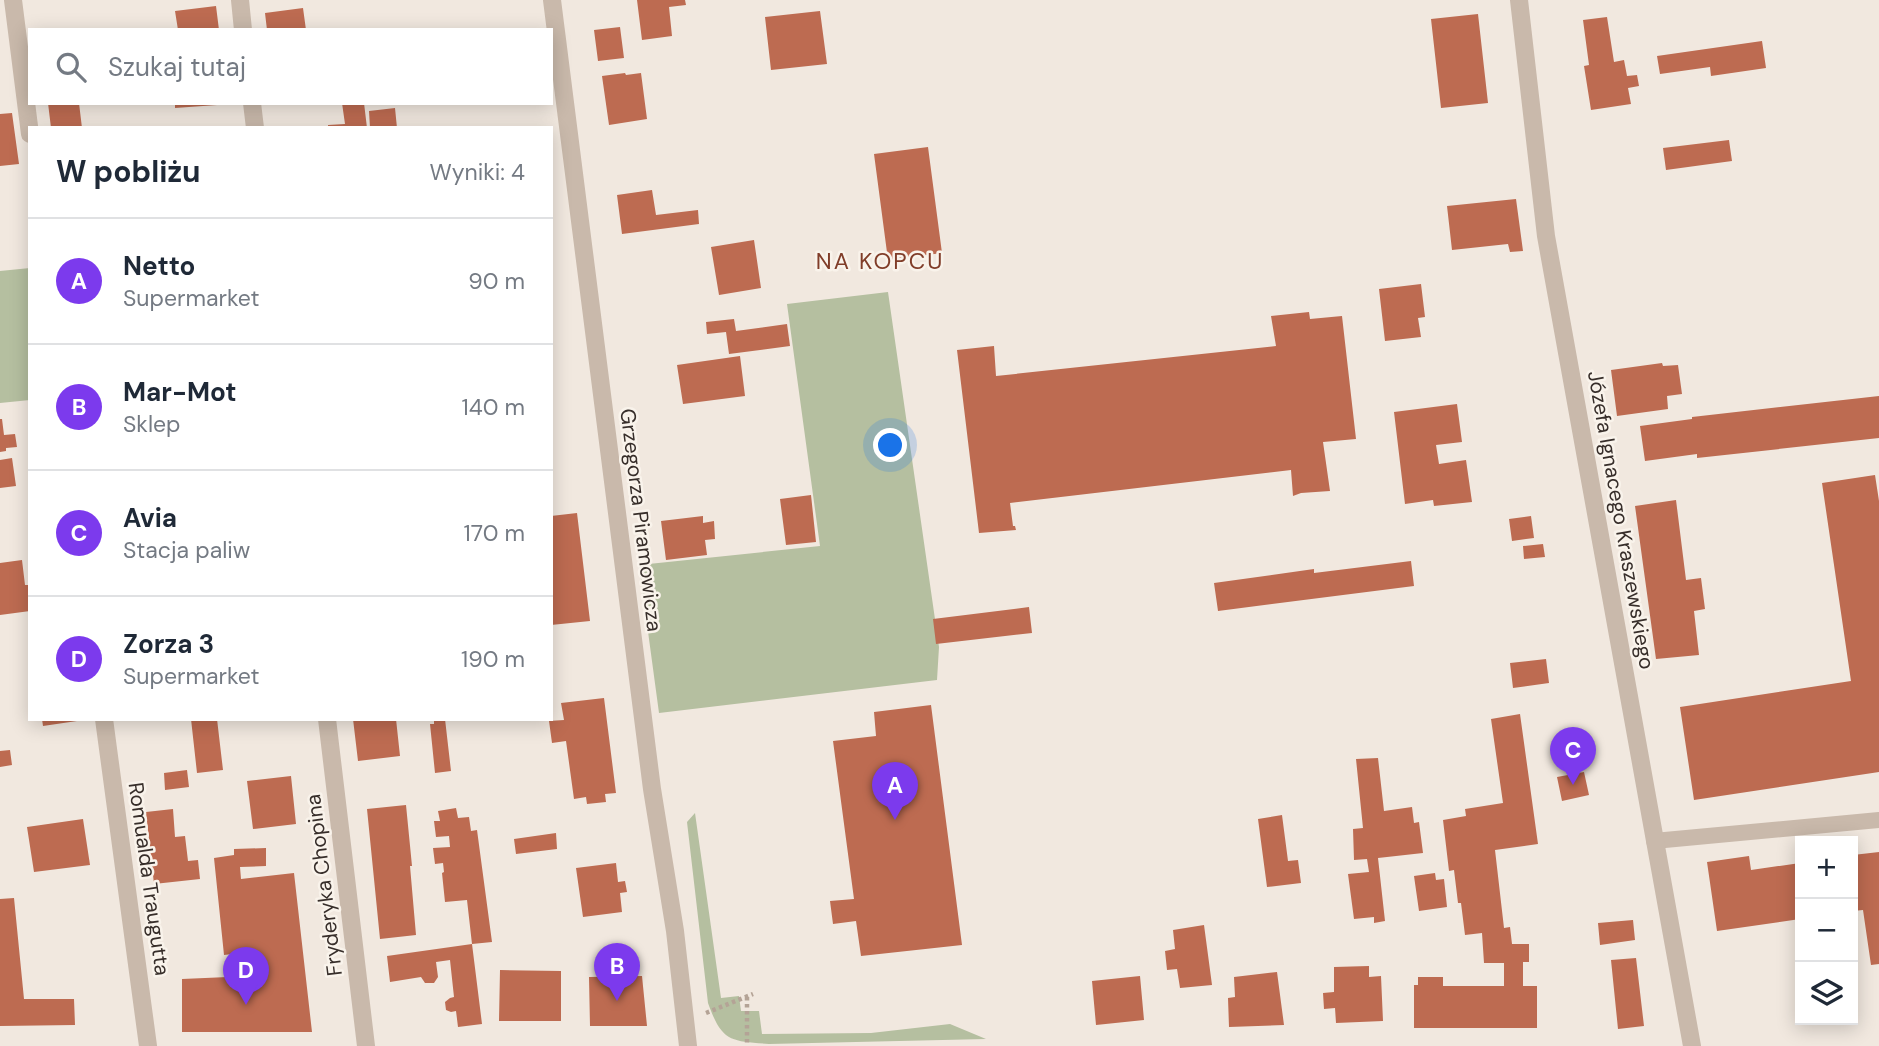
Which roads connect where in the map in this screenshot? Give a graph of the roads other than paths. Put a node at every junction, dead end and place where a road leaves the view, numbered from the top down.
1 (13, 0) edge
2 (240, 0) edge
3 (552, 0) edge
4 (1519, 0) edge
5 (243, 28) edge
6 (252, 105) edge
7 (29, 126) edge
8 (255, 126) edge
9 (104, 721) edge
10 (327, 721) edge
11 (1879, 820) edge
12 (1654, 841) junction
13 (148, 1046) edge
14 (366, 1046) edge
15 (688, 1046) edge
16 (1692, 1046) edge

1 - 7 street
2 - 5 street
3 - 15 street, Grzegorza Piramowicza
4 - 12 street, Józefa Ignacego Kraszewskiego
6 - 8 street
9 - 13 street, Romualda Traugutta
10 - 14 street, Fryderyka Chopina
11 - 12 lane
12 - 16 street, Józefa Ignacego Kraszewskiego

